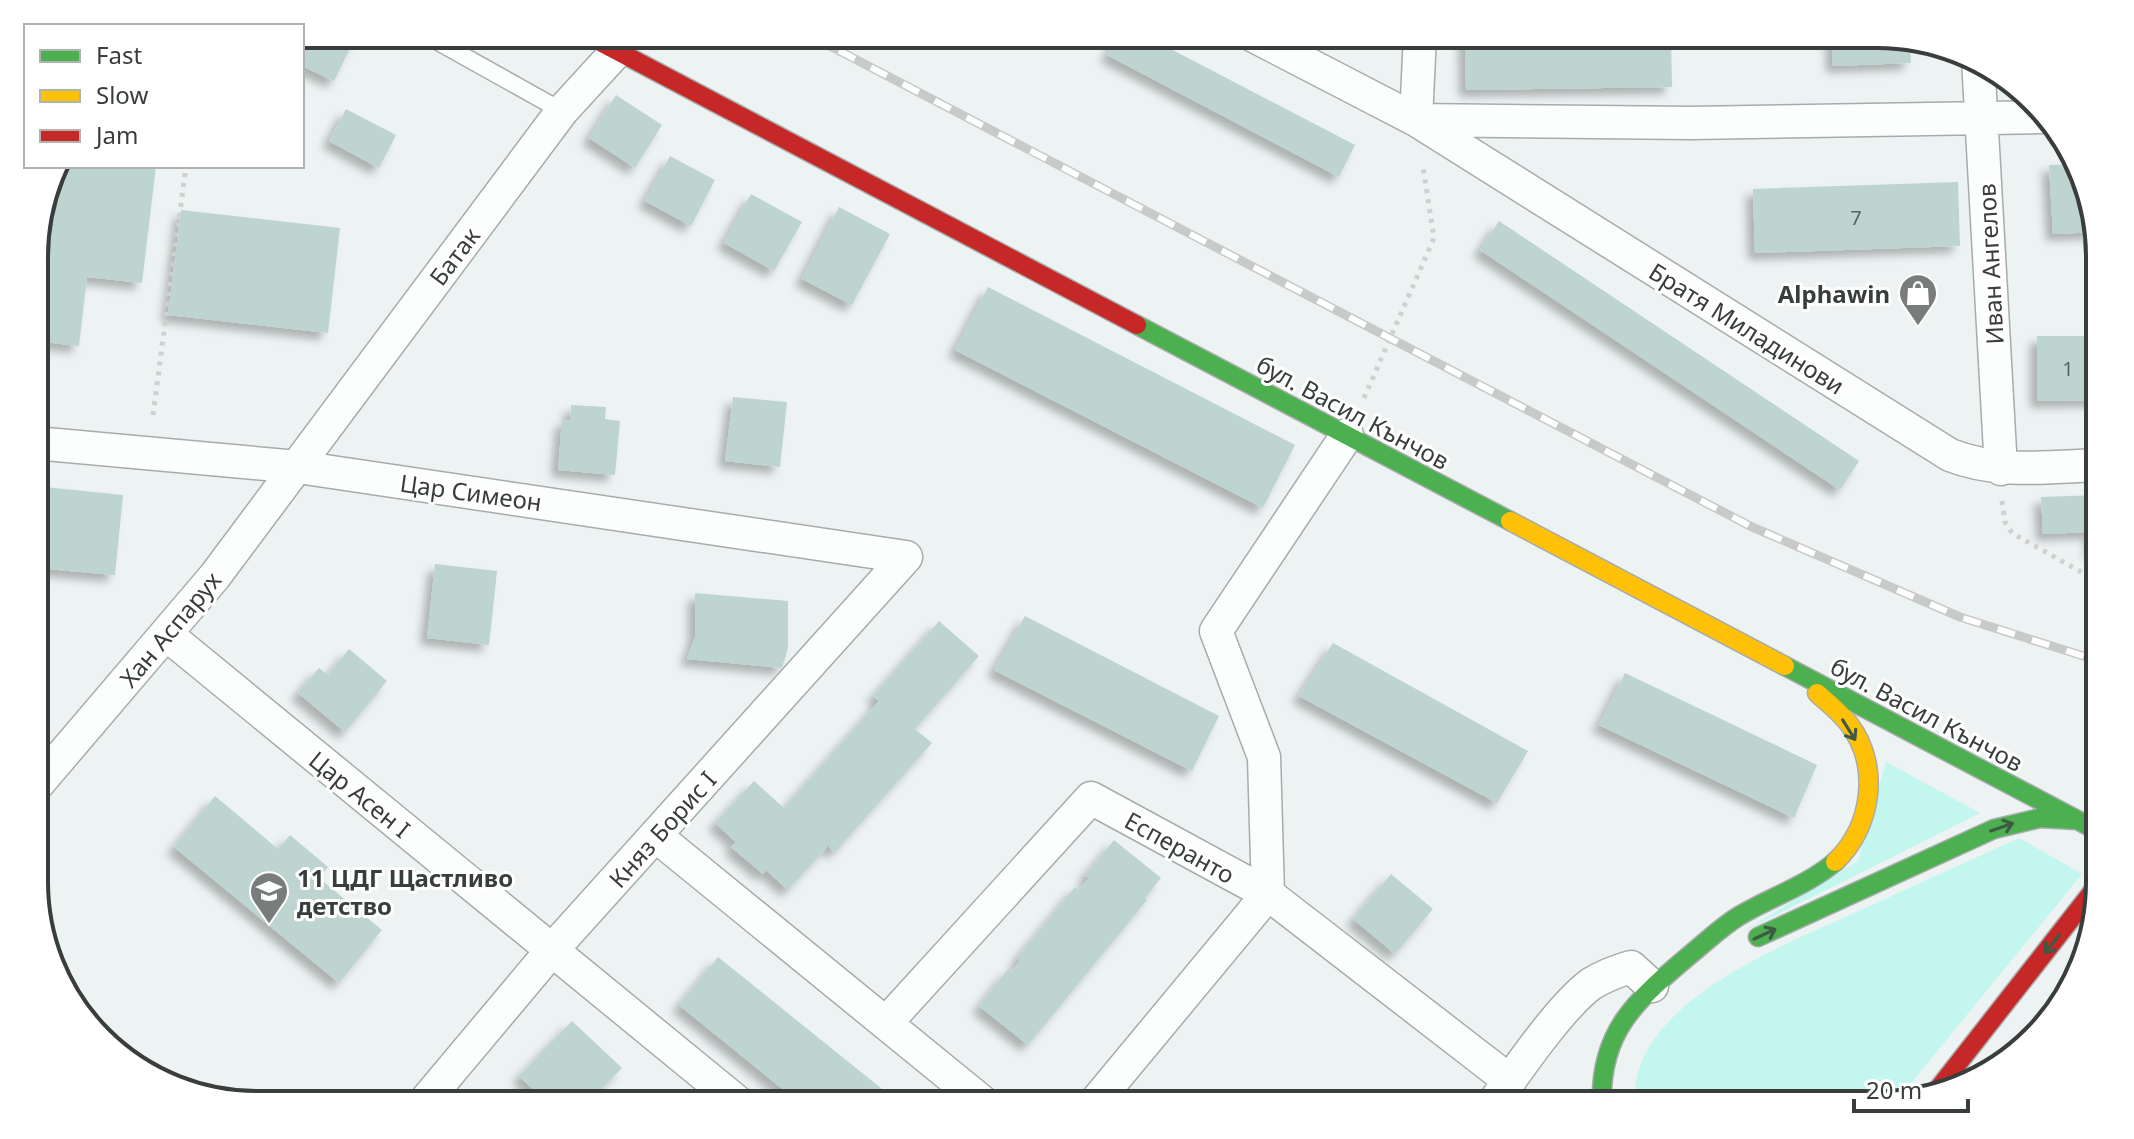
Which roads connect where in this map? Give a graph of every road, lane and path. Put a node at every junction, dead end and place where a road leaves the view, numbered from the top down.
1 (449, 48) edge
2 (611, 48) edge
3 (1277, 48) edge
4 (1419, 48) edge
5 (617, 51) junction
6 (1979, 75) edge
7 (562, 111) junction
8 (2033, 118) edge
9 (1416, 120) junction
10 (1982, 120) junction
11 (186, 168) edge
12 (153, 415) dead end
13 (1347, 435) junction
14 (48, 444) edge
15 (2086, 466) edge
16 (298, 467) junction
17 (2001, 469) junction
18 (2008, 529) dead end
19 (906, 557) joint
20 (2086, 575) edge
21 (166, 634) junction
22 (1797, 673) junction
23 (48, 772) edge
24 (2079, 821) junction
25 (2086, 825) edge
26 (656, 836) junction
27 (1268, 894) junction
28 (2085, 901) edge
29 (552, 950) junction
30 (1660, 980) junction
31 (886, 1023) junction
32 (1946, 1079) edge
33 (434, 1091) edge
34 (724, 1091) edge
35 (969, 1091) edge
36 (1105, 1091) edge
37 (1499, 1091) edge
38 (1503, 1091) edge
39 (1602, 1091) edge

1 - 7 lane
2 - 5 main road, бул. Васил Кънчов
3 - 9 street, Братя Миладинови
4 - 9 street
5 - 7 street, Батак
5 - 13 main road, бул. Васил Кънчов
6 - 10 street, Иван Ангелов
7 - 16 street, Батак
8 - 10 street, Братя Миладинови
9 - 10 street, Братя Миладинови
9 - 13 path
9 - 17 street, Братя Миладинови
10 - 17 street, Иван Ангелов
11 - 12 path
13 - 22 main road, бул. Васил Кънчов
13 - 27 street
14 - 16 street, Цар Симеон
15 - 17 street, Братя Миладинови
16 - 19 street, Цар Симеон
16 - 21 street, Хан Аспарух
18 - 20 path
19 - 26 street, Княз Борис I
21 - 23 street, Хан Аспарух
21 - 29 street, Цар Асен I
22 - 24 main road, бул. Васил Кънчов
22 -> 30 main road
24 - 25 main road, бул. Васил Кънчов
30 -> 24 main road
26 - 29 street, Княз Борис I
26 - 31 street
27 - 31 street, Есперанто
27 - 36 street
27 - 37 street, Есперанто
28 -> 32 main road
29 - 33 street, Княз Борис I
29 - 34 street, Цар Асен I
30 - 38 street
30 - 39 main road
31 - 35 street

